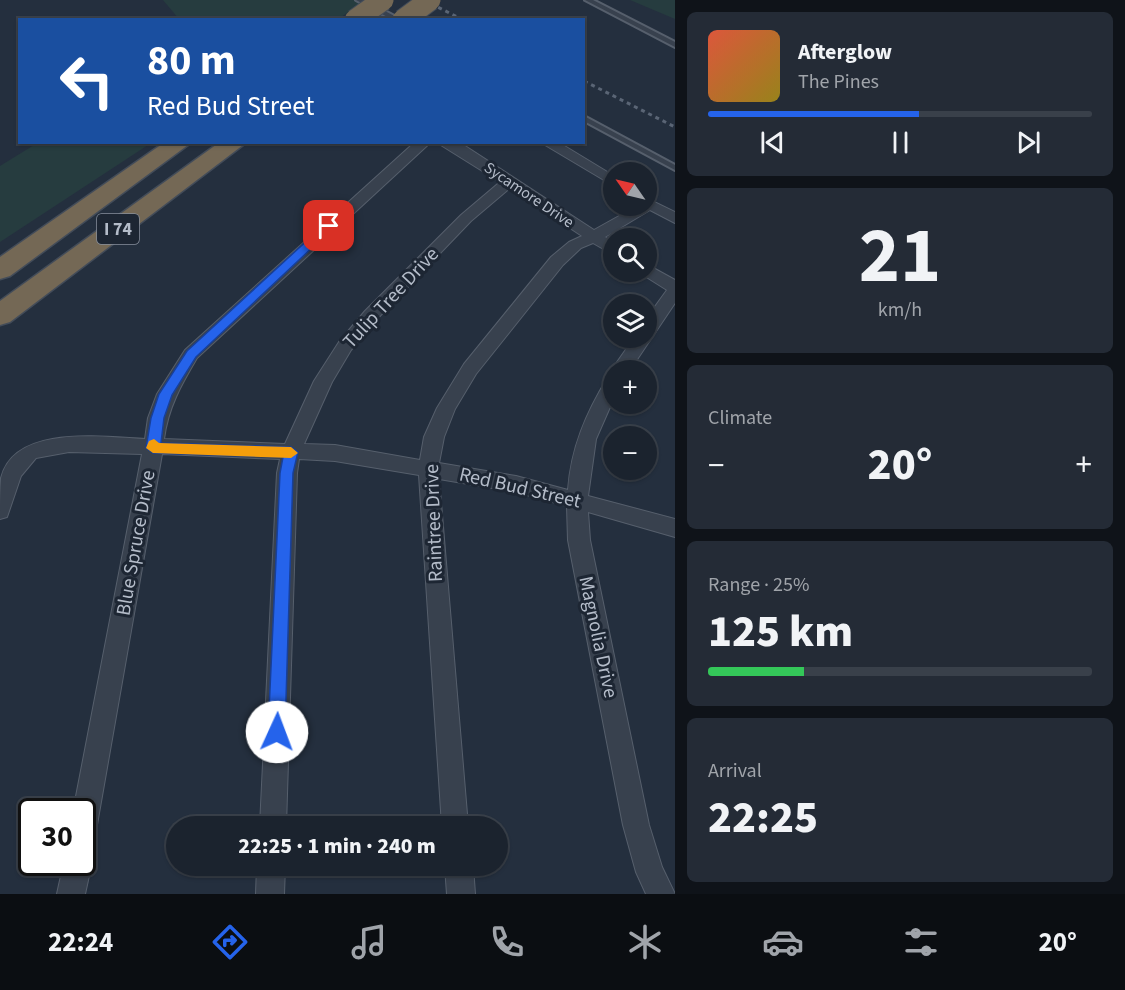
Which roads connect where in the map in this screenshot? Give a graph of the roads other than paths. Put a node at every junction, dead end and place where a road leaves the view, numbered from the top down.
1 (359, 0) edge
2 (383, 0) edge
3 (430, 0) edge
4 (588, 0) edge
5 (358, 18) edge
6 (397, 18) edge
7 (404, 18) edge
8 (675, 45) edge
9 (585, 119) edge
10 (178, 144) edge
11 (233, 144) edge
12 (421, 144) edge
13 (448, 144) edge
14 (550, 144) edge
15 (675, 168) edge
16 (603, 175) edge
17 (508, 182) junction
18 (657, 208) edge
19 (627, 216) edge
20 (675, 218) edge
21 (592, 238) junction
22 (603, 244) edge
23 (0, 270) edge
24 (657, 277) edge
25 (675, 289) edge
26 (0, 315) edge
27 (657, 316) edge
28 (603, 398) edge
29 (153, 448) junction
30 (291, 452) junction
31 (428, 468) junction
32 (576, 501) junction
33 (0, 511) edge
34 (675, 528) edge
35 (89, 798) edge
36 (273, 816) edge
37 (454, 816) edge
38 (75, 876) edge
39 (271, 876) edge
40 (460, 876) edge
41 (71, 894) edge
42 (270, 894) edge
43 (461, 894) edge
44 (660, 894) edge

1 - 6 lane
2 - 5 highway, bridge
3 - 7 highway, bridge
4 - 8 lane
9 - 15 lane
10 - 23 highway, I 74
11 - 26 highway, I 74
12 - 29 street, Blue Spruce Drive
13 - 17 street, Sycamore Drive
14 - 16 street
17 - 21 street, Sycamore Drive
17 - 30 street, Tulip Tree Drive
18 - 20 street
19 - 21 street, Raintree Drive
21 - 22 street, Sycamore Drive
21 - 31 street, Raintree Drive
24 - 25 street
25 - 27 street
28 - 32 street, Magnolia Drive
29 - 30 street, Red Bud Street
29 - 33 street, Red Bud Street
29 - 35 street, Blue Spruce Drive
30 - 31 street, Red Bud Street
30 - 36 street, Tulip Tree Drive
31 - 32 street, Red Bud Street
31 - 37 street, Raintree Drive
32 - 34 street, Red Bud Street
32 - 44 street, Magnolia Drive
38 - 41 street
39 - 42 street
40 - 43 street

